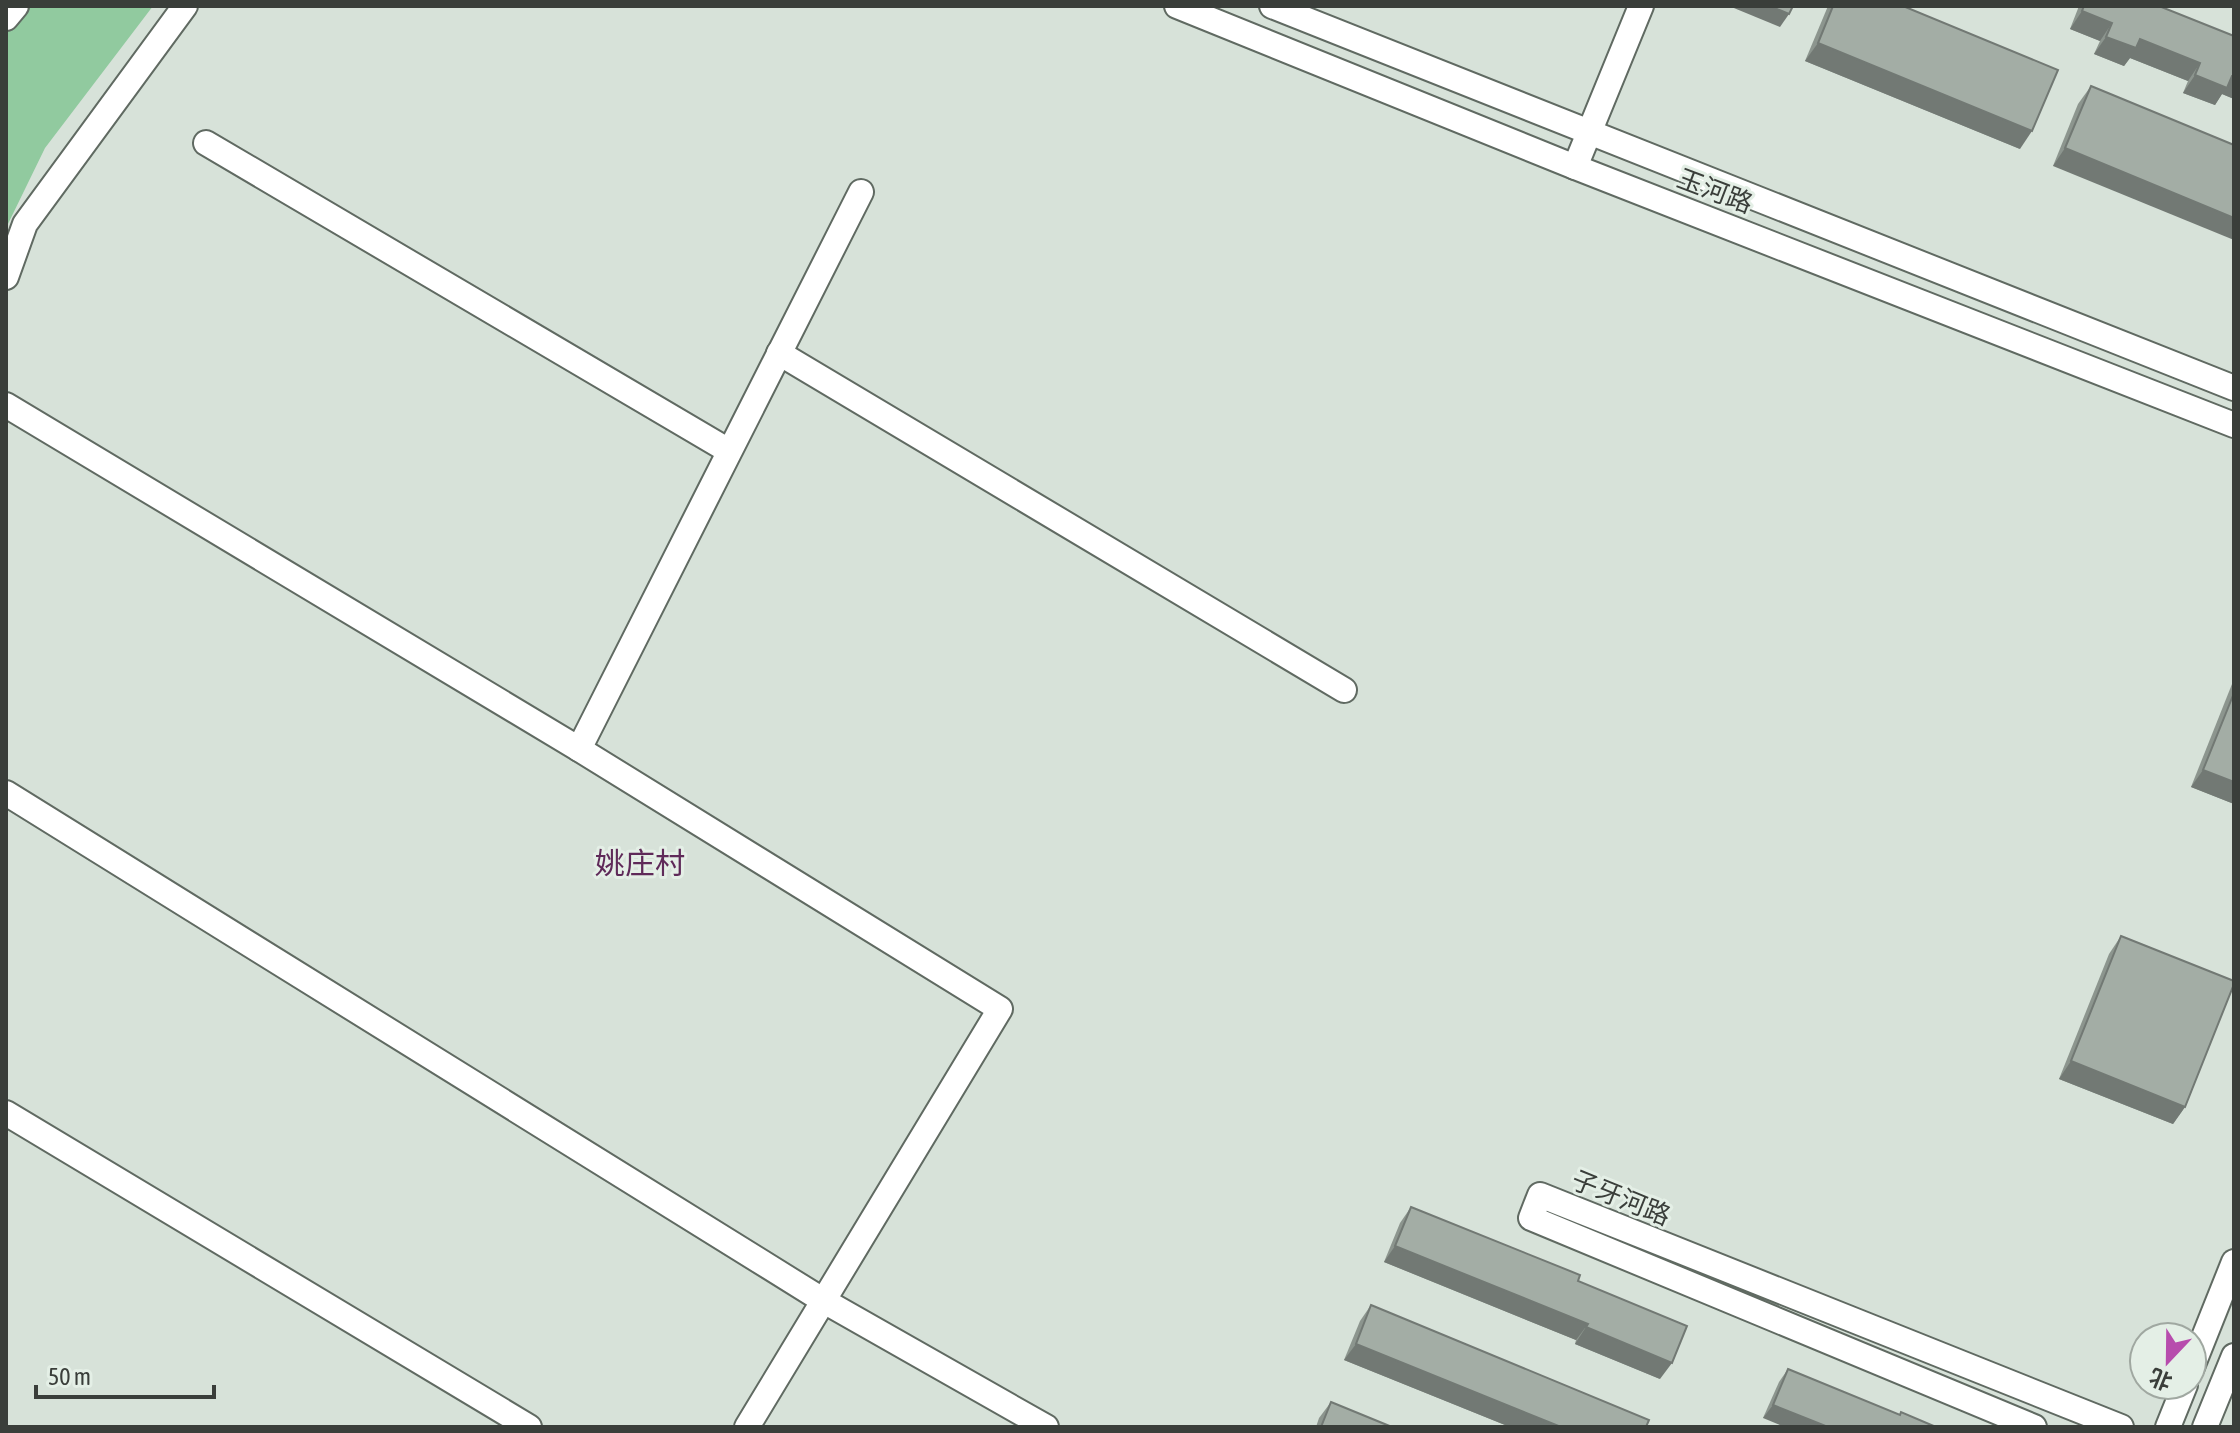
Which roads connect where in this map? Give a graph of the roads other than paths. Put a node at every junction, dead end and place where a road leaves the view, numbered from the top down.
1 (16, 6) edge
2 (185, 6) edge
3 (1177, 6) edge
4 (1272, 6) edge
5 (1641, 6) edge
6 (6, 18) edge
7 (1590, 131) junction
8 (206, 143) dead end
9 (1575, 167) junction
10 (861, 192) dead end
11 (6, 277) edge
12 (779, 353) junction
13 (2234, 388) edge
14 (6, 405) edge
15 (2234, 425) edge
16 (729, 451) junction
17 (1344, 690) dead end
18 (579, 749) junction
19 (6, 793) edge
20 (6, 1113) edge
21 (2234, 1262) edge
22 (824, 1301) junction
23 (2208, 1327) edge
24 (2234, 1356) edge
25 (2179, 1401) edge
26 (529, 1427) edge
27 (747, 1427) edge
28 (1046, 1427) edge
29 (2034, 1427) edge
30 (2121, 1427) edge
31 (2168, 1427) edge
32 (2205, 1427) edge

1 - 6 street
2 - 11 street
3 - 9 street, 玉河路
4 - 7 street, 玉河路
5 - 7 street
7 - 9 street
7 - 13 street, 玉河路
8 - 16 street
9 - 15 street, 玉河路
10 - 12 street
12 - 16 street
12 - 17 street
14 - 18 street
16 - 18 street
18 - 22 street
19 - 22 street
20 - 26 street
21 - 23 street
22 - 27 street
22 - 28 street
24 - 32 street
25 - 31 street
29 - 30 street, 子牙河路

